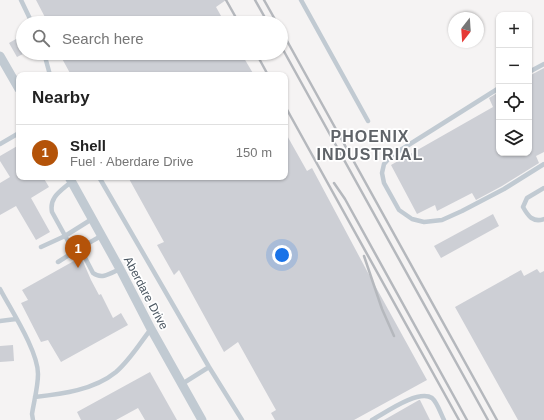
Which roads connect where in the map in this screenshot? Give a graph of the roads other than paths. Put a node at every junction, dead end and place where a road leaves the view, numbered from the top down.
1 (21, 0) edge
2 (302, 0) edge
3 (29, 16) edge
4 (0, 56) edge
5 (46, 60) edge
6 (544, 64) edge
7 (532, 70) edge
8 (49, 72) edge
9 (16, 85) edge
10 (496, 90) edge
11 (368, 120) dead end
12 (16, 135) edge
13 (0, 144) edge
14 (544, 164) edge
15 (70, 180) edge
16 (101, 180) edge
17 (544, 188) edge
18 (92, 218) junction
19 (544, 219) edge
20 (65, 236) junction
21 (101, 236) junction
22 (41, 247) dead end
23 (80, 248) junction
24 (74, 252) junction
25 (58, 262) dead end
26 (120, 269) junction
27 (0, 289) edge
28 (16, 319) junction
29 (0, 320) edge
30 (151, 329) junction
31 (209, 368) junction
32 (182, 384) junction
33 (35, 397) junction
34 (33, 420) edge
35 (202, 420) edge
36 (242, 420) edge
37 (372, 420) edge
38 (444, 420) edge

1 - 3 lane
2 - 11 lane
4 - 9 street
5 - 8 lane
6 - 7 lane
10 - 14 lane
12 - 13 lane
15 - 18 street, Aberdare Drive
15 - 20 lane
16 - 31 lane
17 - 19 lane
18 - 20 lane
18 - 21 street, Aberdare Drive
20 - 22 lane
20 - 24 lane
21 - 23 lane
21 - 26 street, Aberdare Drive
23 - 24 lane
23 - 26 lane
24 - 25 lane
26 - 30 street, Aberdare Drive
27 - 28 lane
28 - 29 lane
28 - 33 lane
30 - 32 street, Aberdare Drive
30 - 33 lane
31 - 32 lane
31 - 36 lane
32 - 35 street, Aberdare Drive
33 - 34 lane
37 - 38 lane

